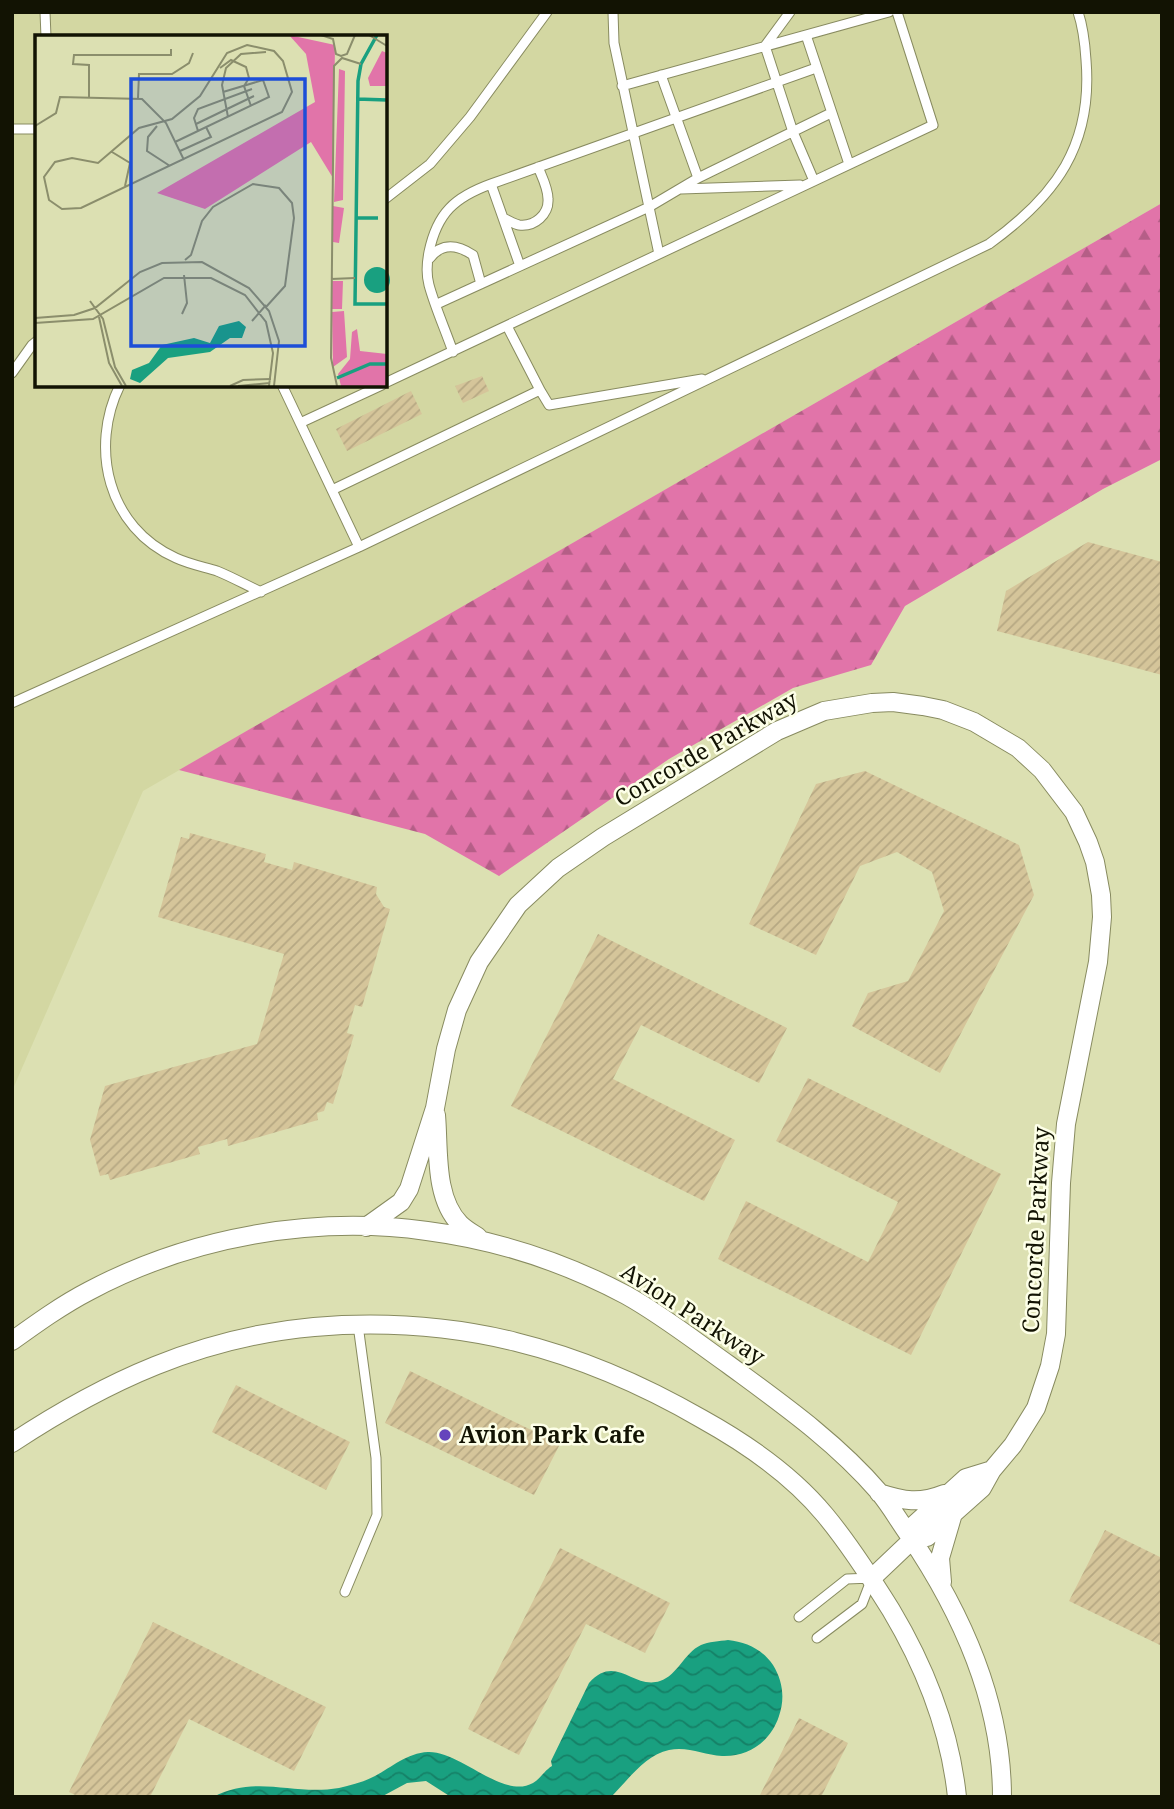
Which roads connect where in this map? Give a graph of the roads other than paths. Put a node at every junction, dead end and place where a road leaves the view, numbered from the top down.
1 (46, 12) edge
2 (547, 12) edge
3 (613, 12) edge
4 (790, 12) edge
5 (888, 12) edge
6 (897, 12) edge
7 (1078, 12) edge
8 (46, 35) edge
9 (806, 35) junction
10 (765, 46) junction
11 (816, 68) junction
12 (661, 75) junction
13 (776, 83) junction
14 (622, 86) junction
15 (831, 113) junction
16 (676, 119) junction
17 (12, 129) edge
18 (35, 129) edge
19 (793, 132) junction
20 (633, 134) junction
21 (849, 164) junction
22 (538, 167) junction
23 (698, 178) junction
24 (810, 183) junction
25 (491, 184) junction
26 (679, 189) junction
27 (387, 197) edge
28 (649, 207) junction
29 (503, 218) junction
30 (659, 254) junction
31 (427, 262) junction
32 (520, 266) junction
33 (481, 284) junction
34 (437, 304) junction
35 (508, 326) junction
36 (35, 343) edge
37 (453, 352) junction
38 (12, 373) edge
39 (712, 378) junction
40 (387, 382) edge
41 (119, 387) edge
42 (283, 387) edge
43 (377, 387) edge
44 (540, 390) junction
45 (300, 423) junction
46 (332, 490) junction
47 (359, 547) junction
48 (261, 592) junction
49 (12, 703) edge
50 (435, 1108) junction
51 (366, 1227) junction
52 (482, 1240) junction
53 (358, 1325) junction
54 (12, 1341) edge
55 (12, 1443) edge
56 (992, 1470) junction
57 (951, 1491) junction
58 (879, 1493) junction
59 (954, 1511) junction
60 (912, 1540) junction
61 (872, 1578) junction
62 (943, 1589) junction
63 (345, 1592) dead end
64 (799, 1617) dead end
65 (817, 1638) dead end
66 (957, 1797) edge
67 (1002, 1797) edge

1 - 8 lane
2 - 27 lane
3 - 14 lane
4 - 10 lane
5 - 9 lane
6 - 21 lane
7 - 39 lane
9 - 10 lane
9 - 11 lane
10 - 12 lane
10 - 13 lane
11 - 13 lane
11 - 15 lane
12 - 14 lane
12 - 16 lane
13 - 16 lane
13 - 19 lane
14 - 20 lane
15 - 19 lane
15 - 21 lane
16 - 20 lane
16 - 23 lane
17 - 18 lane
19 - 23 lane
19 - 24 lane
20 - 22 lane
20 - 28 lane
21 - 24 lane
22 - 25 lane
22 - 29 lane
23 - 26 lane
24 - 26 lane
24 - 30 lane
25 - 29 lane
25 - 31 lane
26 - 28 lane
28 - 30 lane
28 - 32 lane
29 - 32 lane
30 - 35 lane
31 - 33 lane
31 - 34 lane
32 - 33 lane
33 - 34 lane
34 - 37 lane
35 - 37 lane
35 - 44 lane
36 - 38 lane
37 - 40 lane
39 - 44 lane
39 - 47 lane
41 - 48 lane
42 - 45 lane
43 - 45 lane
44 - 46 lane
45 - 46 lane
46 - 47 lane
47 - 48 lane
48 - 49 lane
50 - 51 street, Concorde Parkway
50 - 52 street, Concorde Parkway
50 - 56 street, Concorde Parkway
51 - 52 street, Avion Parkway
51 - 54 street, Avion Parkway
52 - 58 street, Avion Parkway
53 - 55 street
53 - 61 street
53 - 63 lane
56 - 57 street, Concorde Parkway
56 - 59 street, Concorde Parkway
57 - 58 street
57 - 60 street, Concorde Parkway
58 - 60 street, Avion Parkway
59 - 60 street, Concorde Parkway
59 - 62 street
60 - 61 street, Concorde Parkway
60 - 62 street, Avion Parkway
61 - 64 lane
61 - 65 lane
61 - 66 street
62 - 67 street, Avion Parkway

